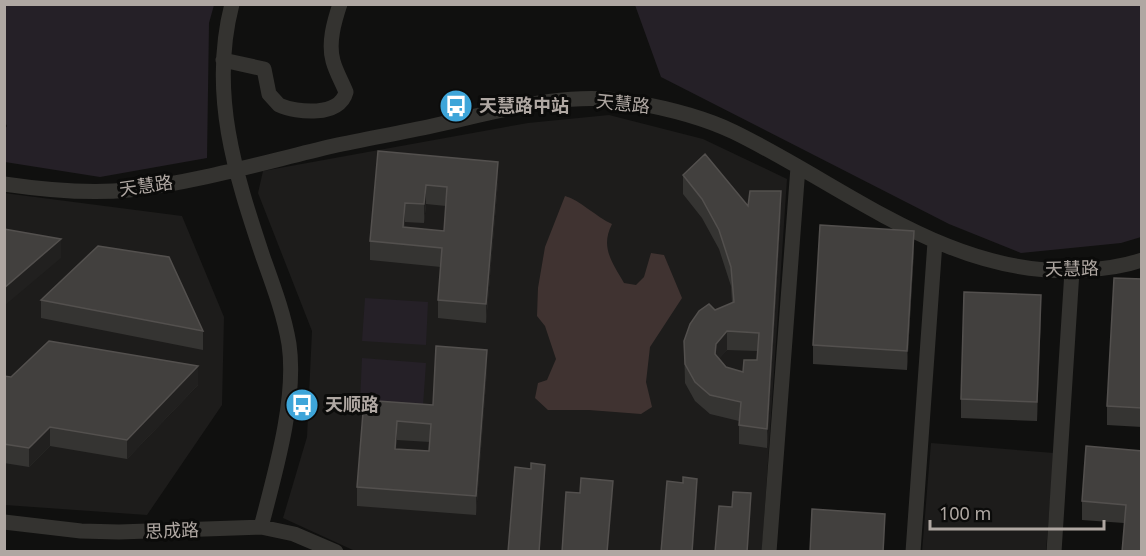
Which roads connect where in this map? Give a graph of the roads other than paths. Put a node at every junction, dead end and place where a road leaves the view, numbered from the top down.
1 (232, 4) edge
2 (340, 4) edge
3 (223, 60) junction
4 (798, 167) junction
5 (235, 172) junction
6 (4, 184) edge
7 (935, 242) junction
8 (1142, 260) edge
9 (1072, 271) junction
10 (4, 522) edge
11 (261, 527) junction
12 (336, 552) edge
13 (768, 552) edge
14 (913, 552) edge
15 (1054, 552) edge

1 - 3 street
2 - 3 street
3 - 5 street
4 - 5 street, 天慧路
4 - 7 street, 天慧路
4 - 13 street
5 - 6 street, 天慧路
5 - 11 street
7 - 9 street, 天慧路
7 - 14 street
8 - 9 street, 天慧路
9 - 15 street
10 - 11 street, 思成路
11 - 12 street, 思成路

